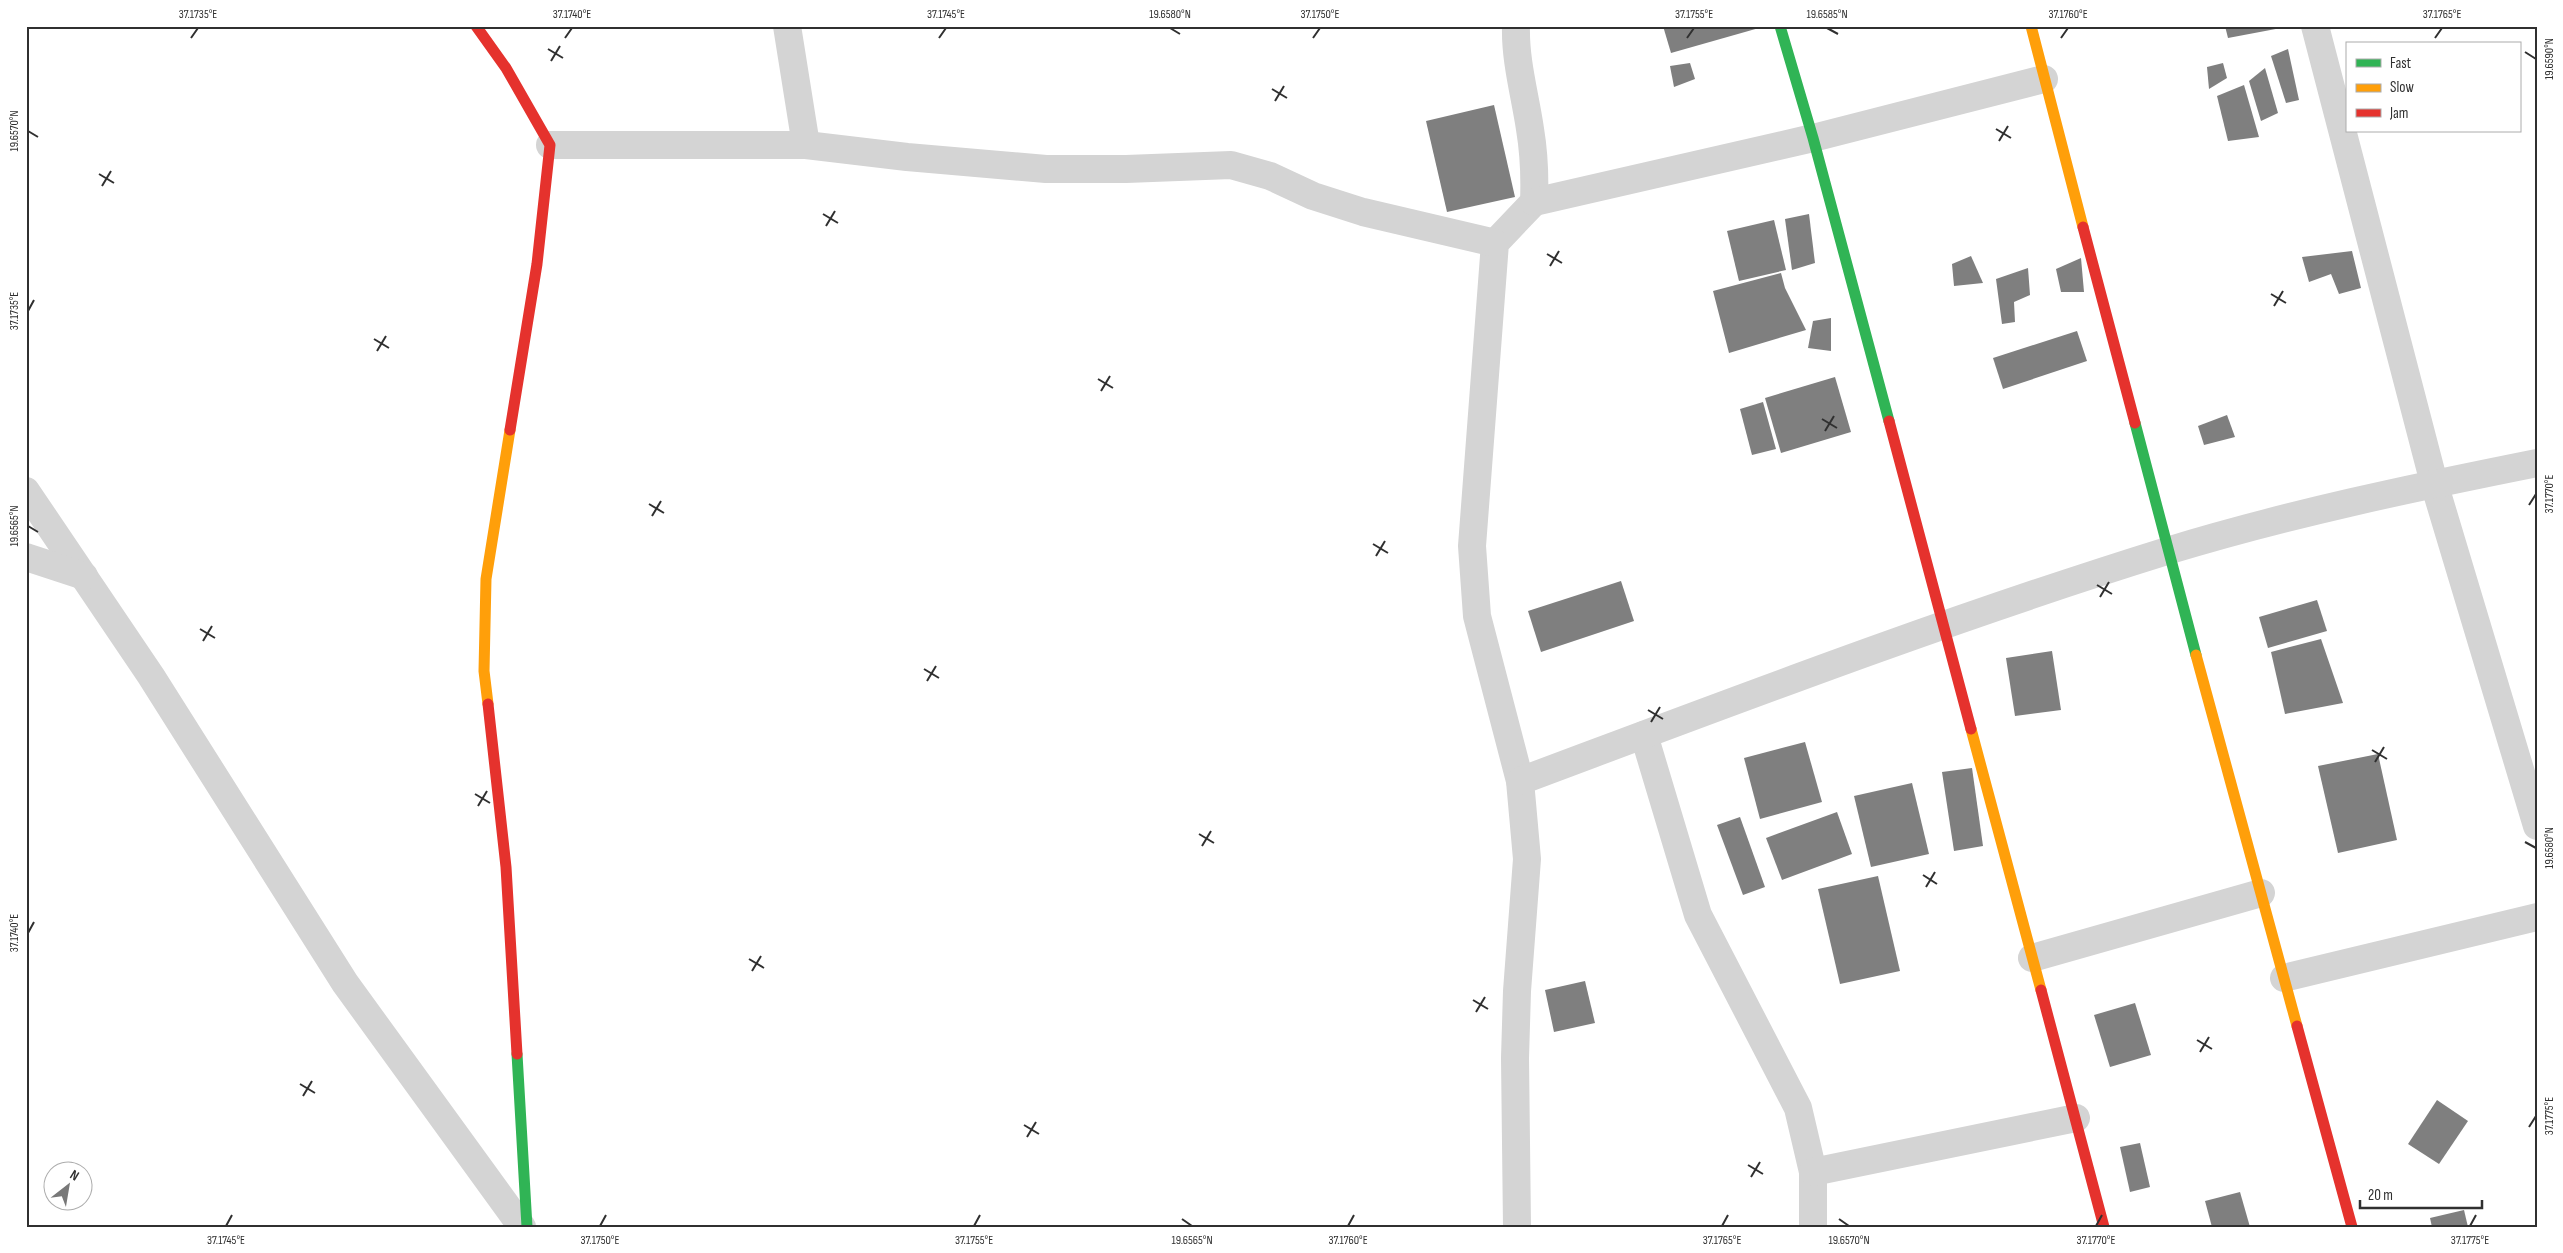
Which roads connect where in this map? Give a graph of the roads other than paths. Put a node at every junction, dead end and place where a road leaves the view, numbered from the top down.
1 (476, 26) edge
2 (787, 26) edge
3 (1516, 26) edge
4 (1780, 26) edge
5 (2031, 26) edge
6 (2315, 26) edge
7 (2044, 78) junction
8 (1813, 138) junction
9 (550, 145) junction
10 (806, 145) junction
11 (1534, 202) junction
12 (1495, 243) junction
13 (2537, 462) edge
14 (2434, 483) junction
15 (26, 491) edge
16 (2168, 551) junction
17 (26, 557) edge
18 (84, 576) junction
19 (1943, 625) junction
20 (1644, 735) junction
21 (1520, 781) junction
22 (2537, 826) edge
23 (2260, 893) junction
24 (2537, 917) edge
25 (2032, 958) junction
26 (2284, 978) junction
27 (2076, 1118) junction
28 (1813, 1172) junction
29 (1810, 1224) edge
30 (522, 1227) edge
31 (527, 1227) edge
32 (1517, 1227) edge
33 (2104, 1227) edge
34 (2352, 1227) edge

1 - 9 street
2 - 10 street
3 - 11 street
4 - 8 street
5 - 7 street
6 - 14 street
7 - 8 street
7 - 16 street
8 - 11 street
8 - 19 street
9 - 10 street
9 - 31 street
10 - 12 street
11 - 12 street
12 - 21 street
13 - 14 street
14 - 16 street
14 - 22 street
15 - 18 street
16 - 19 street
16 - 23 street
17 - 18 street
18 - 30 street
19 - 20 street
19 - 25 street
20 - 21 street
20 - 28 street
21 - 32 street
23 - 25 street
23 - 26 street
24 - 26 street
25 - 27 street
26 - 34 street
27 - 28 street
27 - 33 street
28 - 29 street

